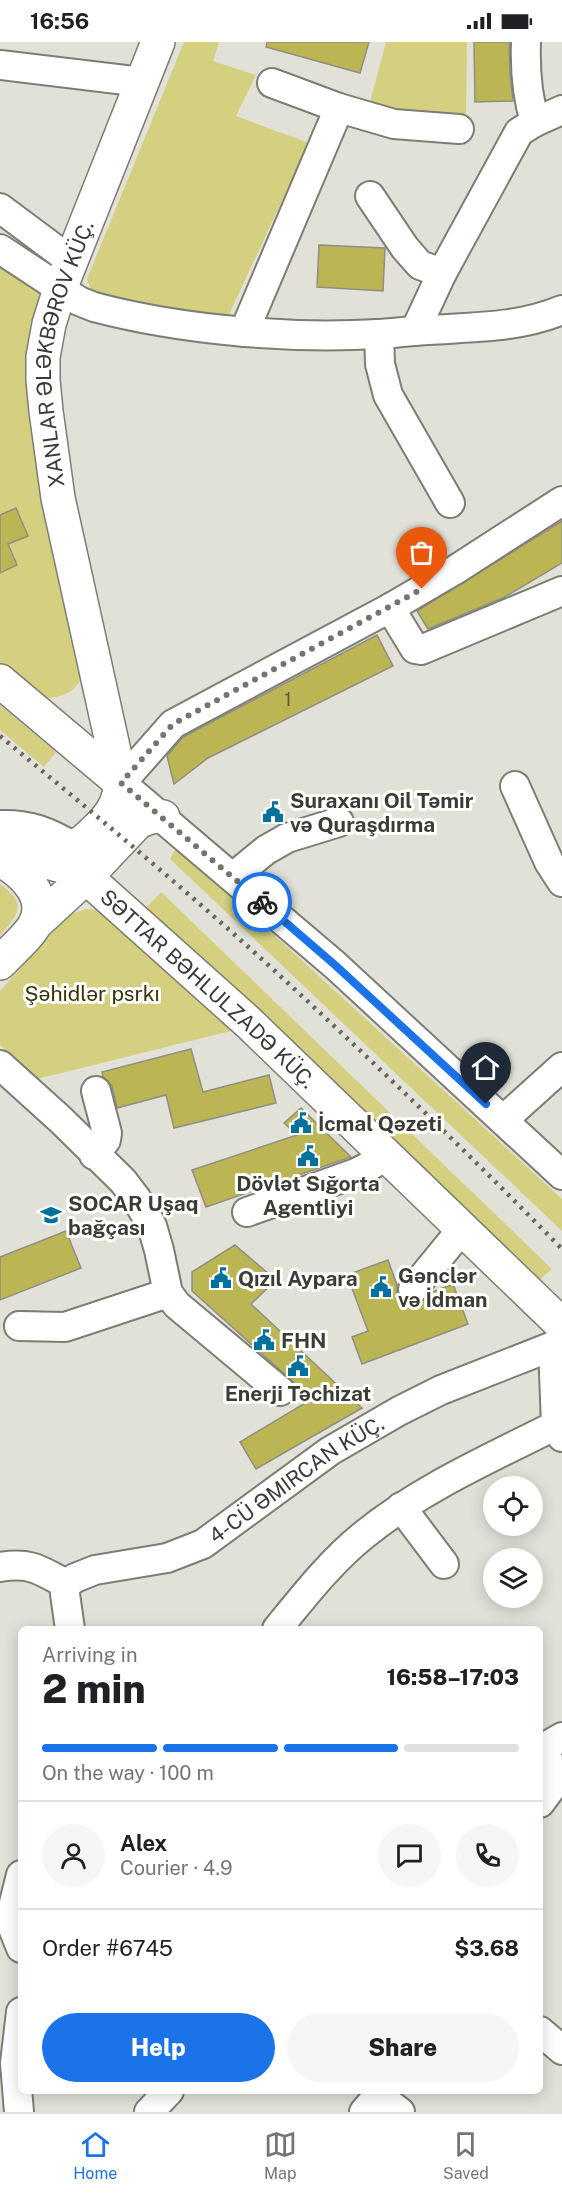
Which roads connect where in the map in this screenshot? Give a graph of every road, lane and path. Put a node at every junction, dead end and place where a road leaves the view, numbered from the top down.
1 (158, 42) edge
2 (526, 42) edge
3 (0, 65) edge
4 (142, 82) junction
5 (272, 83) dead end
6 (339, 108) junction
7 (562, 110) edge
8 (535, 122) junction
9 (459, 129) dead end
10 (370, 196) dead end
11 (0, 208) edge
12 (0, 249) edge
13 (442, 273) junction
14 (66, 275) junction
15 (562, 310) edge
16 (415, 330) junction
17 (244, 332) junction
18 (379, 334) junction
19 (562, 501) edge
20 (450, 503) dead end
21 (562, 591) edge
22 (390, 608) junction
23 (0, 681) edge
24 (121, 783) junction
25 (515, 786) dead end
26 (163, 817) junction
27 (339, 822) dead end
28 (0, 825) edge
29 (74, 847) junction
30 (0, 851) edge
31 (0, 860) edge
32 (86, 877) junction
33 (233, 877) junction
34 (562, 882) edge
35 (35, 924) junction
36 (0, 963) edge
37 (0, 1065) edge
38 (562, 1067) edge
39 (96, 1091) dead end
40 (503, 1120) junction
41 (94, 1155) junction
42 (385, 1155) junction
43 (562, 1175) edge
44 (248, 1212) dead end
45 (462, 1229) junction
46 (413, 1289) dead end
47 (168, 1293) junction
48 (19, 1326) dead end
49 (559, 1337) edge
50 (280, 1391) dead end
51 (559, 1431) edge
52 (401, 1507) junction
53 (444, 1564) dead end
54 (0, 1567) edge
55 (66, 1584) junction
56 (70, 1626) edge
57 (280, 1626) edge
58 (548, 1745) edge
59 (559, 1781) edge
60 (543, 1800) edge
61 (18, 1881) edge
62 (5, 1908) edge
63 (18, 1940) edge
64 (543, 2034) edge
65 (18, 2038) edge
66 (562, 2050) edge
67 (166, 2094) edge
68 (19, 2112) edge
69 (149, 2112) edge

1 - 4 main road, XANLAR ƏLƏKBƏROV KÜÇ.
2 - 8 street
3 - 4 street
4 - 14 main road, XANLAR ƏLƏKBƏROV KÜÇ.
5 - 6 street
6 - 9 street
6 - 17 street
7 - 8 street
8 - 13 street
10 - 13 street
11 - 14 street
12 - 14 street
13 - 16 street
14 - 17 street
14 - 24 main road, XANLAR ƏLƏKBƏROV KÜÇ.
15 - 16 street
16 - 18 street
17 - 18 street
18 - 20 street
19 - 22 street
21 - 22 street
22 - 24 street
23 - 24 main road
24 - 26 street
24 - 29 main road
25 - 34 street
26 - 32 main road
26 - 33 street
27 - 33 street
28 - 29 street
29 - 30 main road
30 - 32 main road, SƏTTAR BƏHLULZADƏ KÜÇ.
31 - 35 main road
32 - 35 main road
32 - 42 main road, SƏTTAR BƏHLULZADƏ KÜÇ.
33 - 40 street
35 - 36 main road
37 - 41 street
38 - 40 street
39 - 41 street
40 - 43 street
41 - 47 street
42 - 44 street
42 - 45 main road, SƏTTAR BƏHLULZADƏ KÜÇ.
45 - 46 street
45 - 49 main road, SƏTTAR BƏHLULZADƏ KÜÇ.
47 - 48 street
47 - 50 street
49 - 51 street
49 - 55 street, 4-CÜ ƏMIRCAN KÜÇ.
51 - 52 street
52 - 53 street
52 - 57 street
54 - 55 street
55 - 56 street
58 - 59 street
59 - 60 street
61 - 62 street
62 - 63 street
64 - 66 street
65 - 68 street
67 - 69 street

